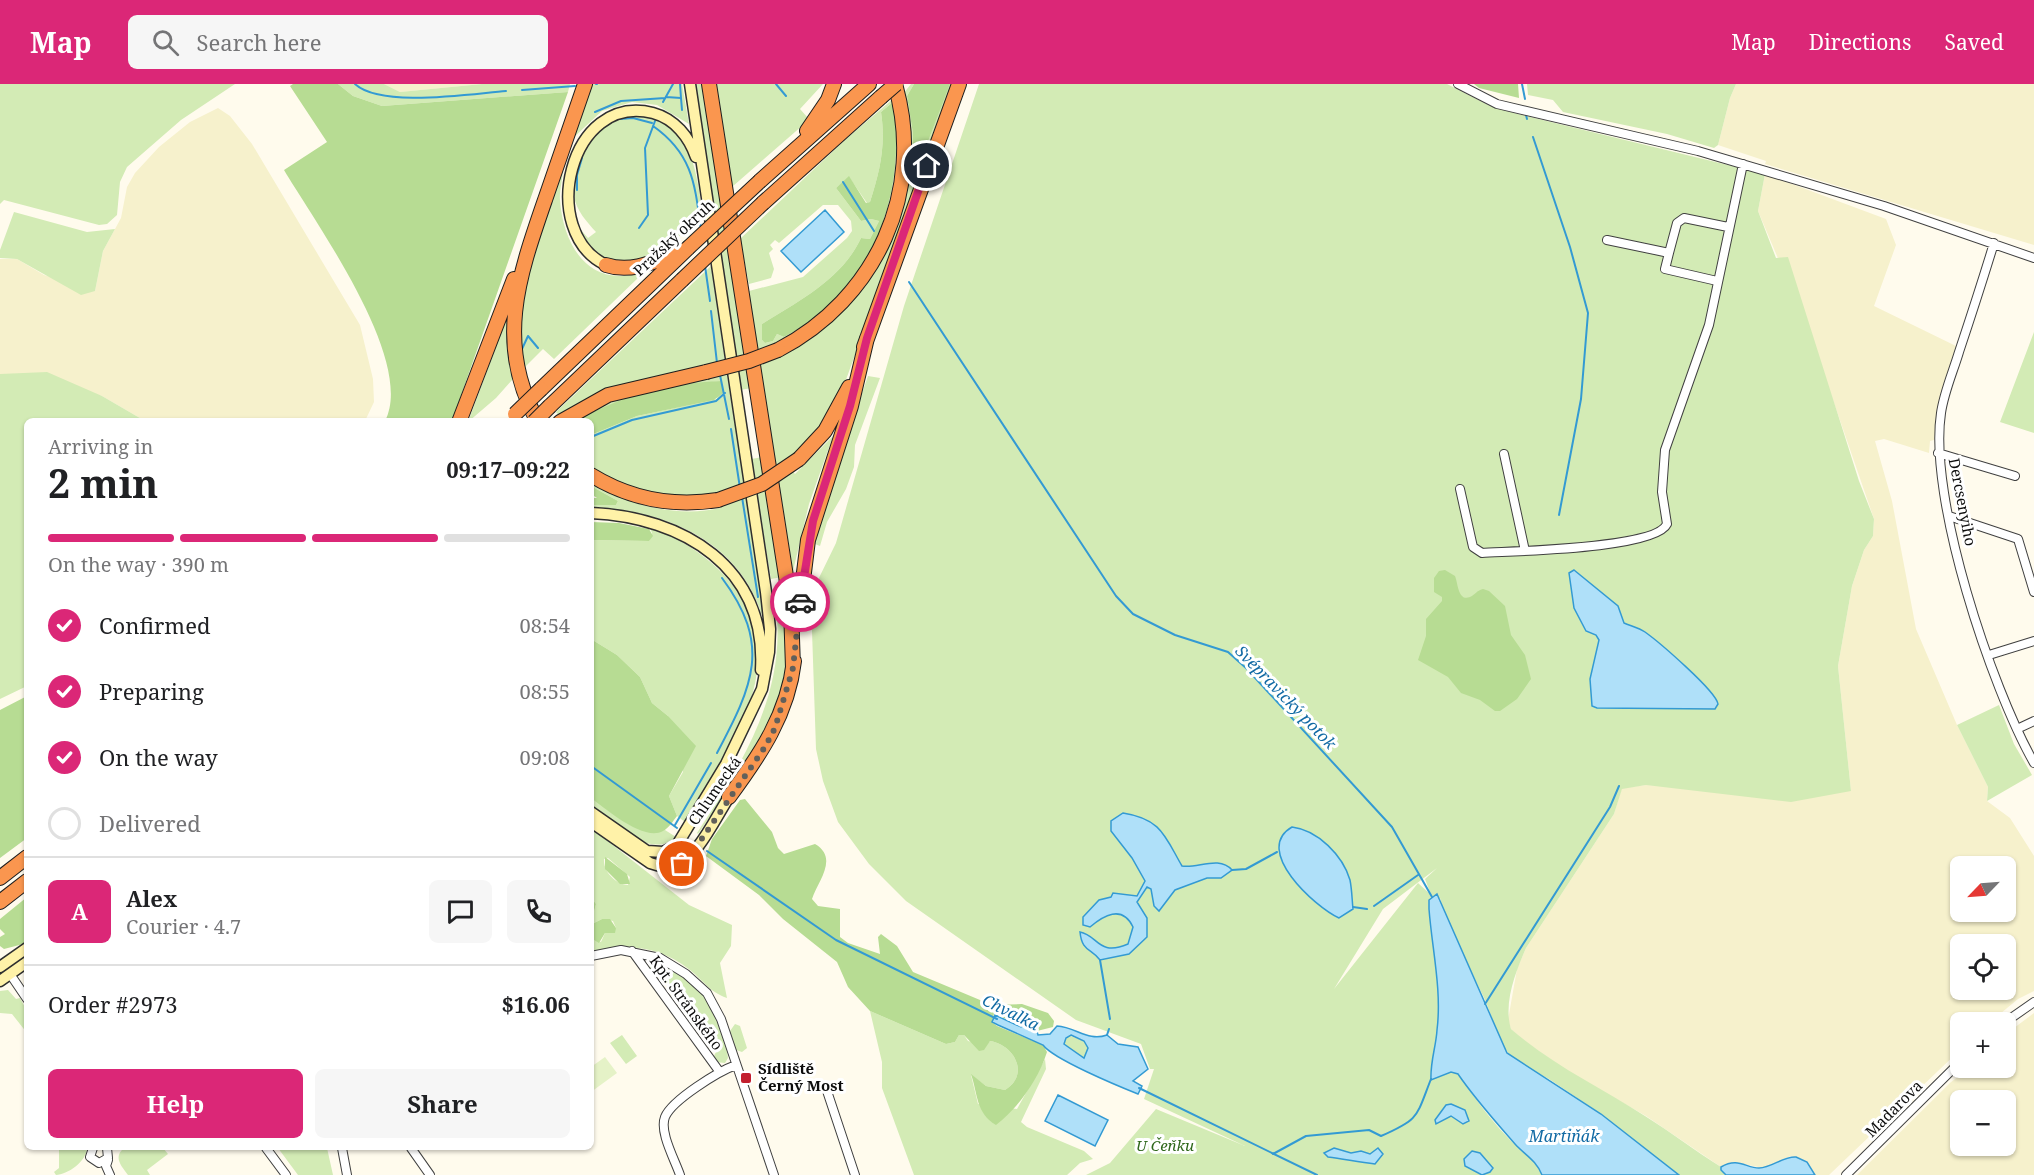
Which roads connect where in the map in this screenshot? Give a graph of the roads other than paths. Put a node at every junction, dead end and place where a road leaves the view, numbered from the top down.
1 (585, 84) edge
2 (690, 84) edge
3 (710, 84) edge
4 (834, 84) edge
5 (869, 84) edge
6 (896, 84) edge
7 (959, 84) edge
8 (1458, 84) edge
9 (793, 150) junction
10 (1743, 164) junction
11 (706, 192) junction
12 (538, 219) junction
13 (1728, 227) junction
14 (1607, 240) dead end
15 (1994, 243) junction
16 (681, 252) junction
17 (1669, 253) junction
18 (2034, 258) edge
19 (606, 266) joint
20 (1717, 280) junction
21 (867, 338) junction
22 (461, 418) edge
23 (511, 418) edge
24 (534, 418) edge
25 (540, 418) edge
26 (566, 418) edge
27 (1938, 453) junction
28 (1504, 454) dead end
29 (2015, 476) dead end
30 (594, 477) edge
31 (1460, 489) dead end
32 (594, 513) edge
33 (1949, 516) junction
34 (1525, 550) junction
35 (2034, 592) edge
36 (2034, 641) edge
37 (1989, 655) junction
38 (793, 668) junction
39 (748, 720) junction
40 (2034, 721) edge
41 (2017, 729) junction
42 (2034, 763) edge
43 (729, 797) joint
44 (594, 814) edge
45 (594, 824) edge
46 (24, 859) edge
47 (0, 878) edge
48 (24, 883) edge
49 (0, 902) edge
50 (24, 950) edge
51 (632, 951) junction
52 (594, 955) edge
53 (24, 962) edge
54 (3, 966) edge
55 (0, 981) edge
56 (24, 995) edge
57 (2034, 1002) edge
58 (2016, 1015) edge
59 (736, 1065) junction
60 (719, 1071) junction
61 (1950, 1072) edge
62 (826, 1088) dead end
63 (91, 1150) edge
64 (267, 1150) edge
65 (342, 1150) edge
66 (412, 1150) edge
67 (109, 1152) edge
68 (110, 1175) edge
69 (286, 1175) edge
70 (347, 1175) edge
71 (430, 1175) edge
72 (680, 1175) edge
73 (774, 1175) edge
74 (855, 1175) edge
75 (1846, 1175) edge

1 - 12 highway
2 - 11 main road
3 - 38 highway
4 - 9 highway
5 - 9 highway, Pražský okruh
6 - 25 highway, bridge
6 - 26 highway, bridge
7 - 21 highway
8 - 10 street
9 - 16 highway, Pražský okruh, bridge
10 - 13 street
10 - 15 street
11 - 19 main road
11 - 39 main road
12 - 22 highway
12 - 24 highway
13 - 17 street
13 - 20 street
14 - 17 street
15 - 18 street
15 - 27 street, Dercsenyiho
16 - 19 highway
16 - 23 highway, Pražský okruh, bridge
17 - 20 street
20 - 34 street
21 - 30 highway, bridge
21 - 38 highway
27 - 29 street
27 - 33 street, Dercsenyiho
28 - 34 street
31 - 34 street
32 - 39 main road
33 - 35 street
33 - 37 street, Dercsenyiho
36 - 37 street
37 - 41 street, Dercsenyiho
38 - 43 highway, Chlumecká
39 - 44 main road, Chlumecká
40 - 41 street
41 - 42 street, Dercsenyiho
43 - 45 main road, Chlumecká
46 - 47 highway
48 - 49 highway
50 - 54 main road
51 - 52 street
51 - 59 street
51 - 60 street, Kpt. Stránského
53 - 54 main road
54 - 55 main road
54 - 56 street
57 - 58 street
59 - 60 street, Kpt. Stránského
59 - 73 street
60 - 72 street, Kpt. Stránského
61 - 75 street, Madarova
62 - 74 street
63 - 67 street
64 - 69 street
65 - 70 street
66 - 71 street
67 - 68 street

